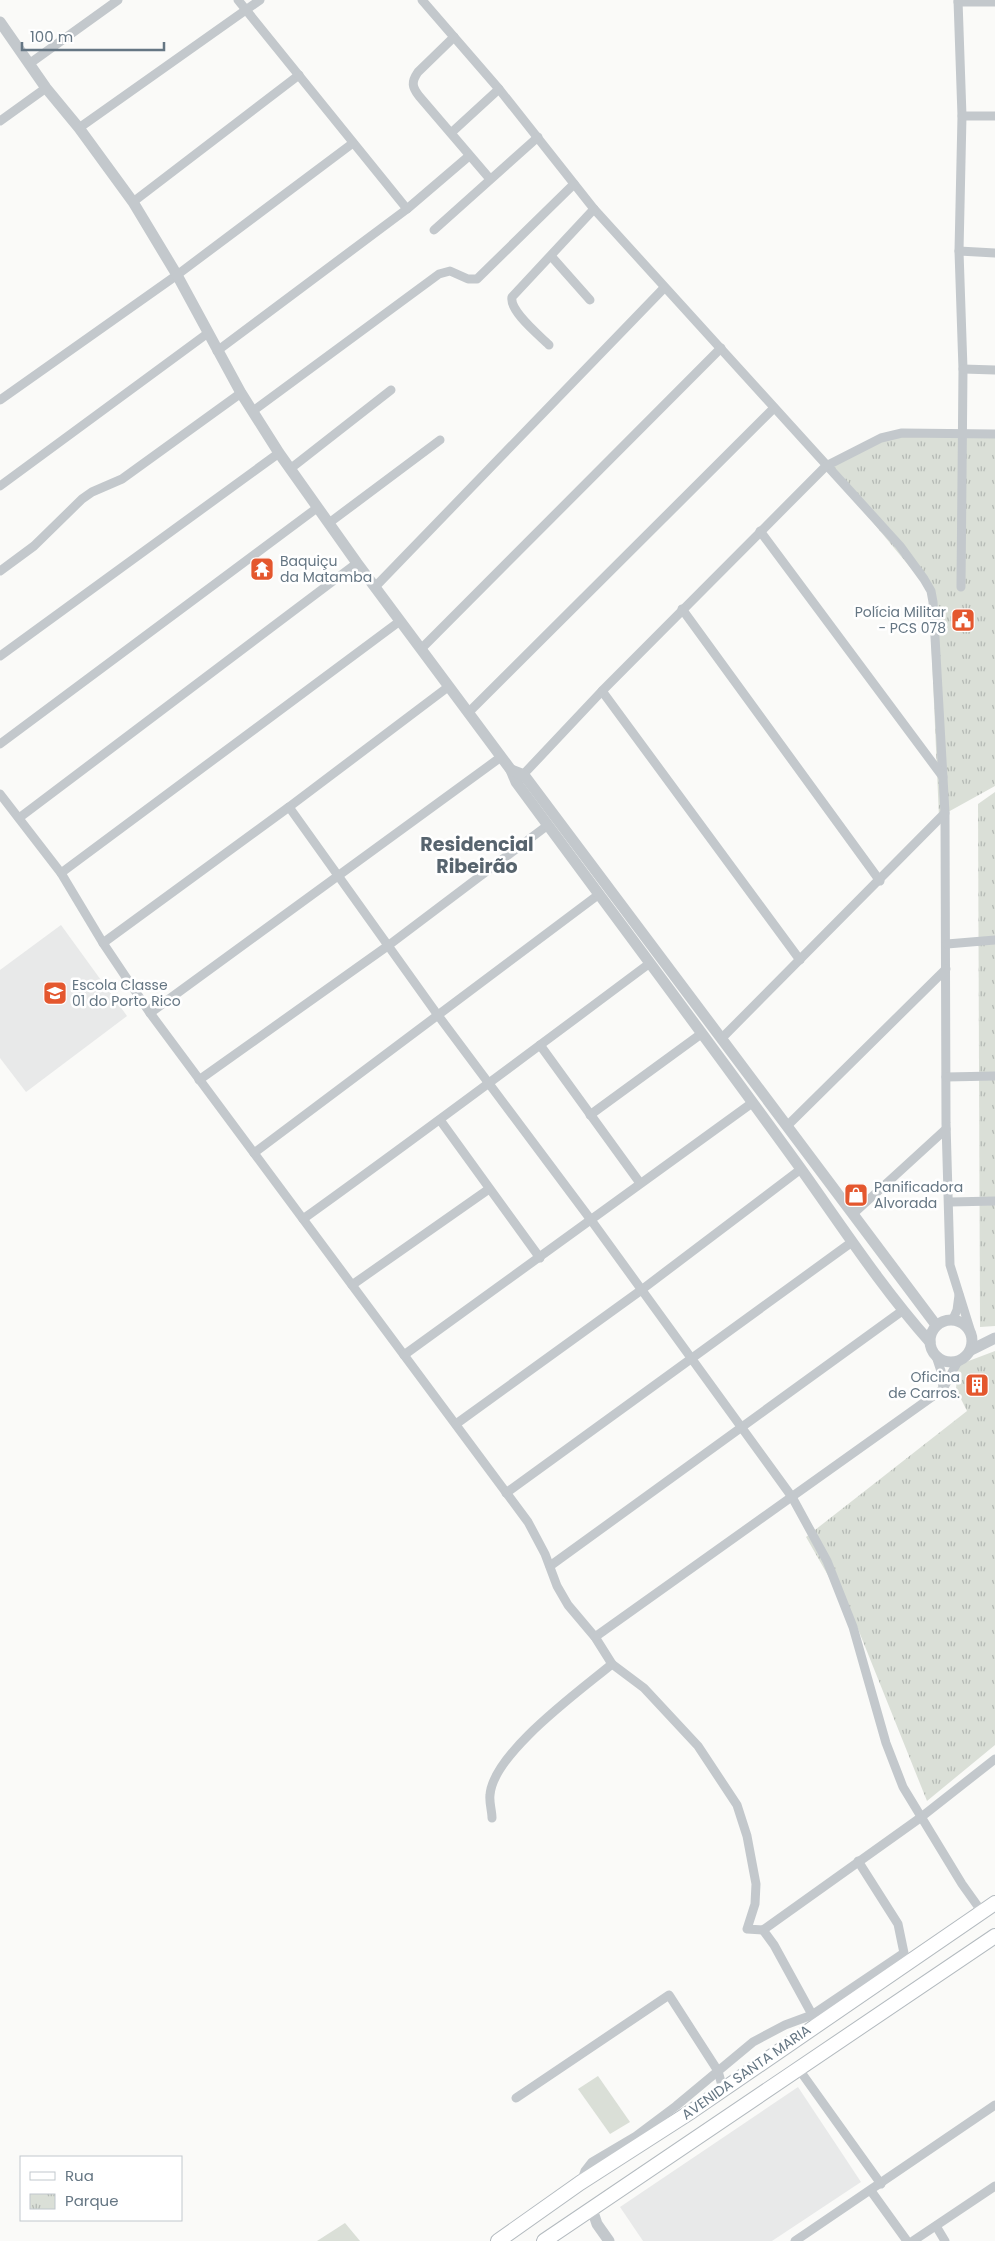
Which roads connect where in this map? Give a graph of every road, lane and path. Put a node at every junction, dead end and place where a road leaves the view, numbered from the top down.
1 (118, 0) edge
2 (238, 0) edge
3 (260, 0) edge
4 (422, 0) edge
5 (958, 1) edge
6 (995, 2) edge
7 (246, 10) junction
8 (0, 24) edge
9 (454, 36) junction
10 (29, 64) junction
11 (299, 75) junction
12 (46, 88) junction
13 (499, 89) junction
14 (962, 116) junction
15 (995, 116) edge
16 (0, 121) edge
17 (79, 128) junction
18 (451, 133) junction
19 (538, 137) junction
20 (353, 144) junction
21 (469, 156) junction
22 (490, 179) junction
23 (574, 184) junction
24 (133, 202) junction
25 (407, 209) junction
26 (594, 209) junction
27 (434, 230) dead end
28 (959, 251) junction
29 (995, 253) edge
30 (551, 256) junction
31 (177, 276) junction
32 (664, 288) junction
33 (590, 300) dead end
34 (208, 333) junction
35 (549, 345) dead end
36 (721, 348) junction
37 (216, 351) junction
38 (963, 370) junction
39 (995, 370) edge
40 (391, 390) dead end
41 (241, 393) junction
42 (0, 400) edge
43 (774, 408) junction
44 (253, 411) junction
45 (962, 434) junction
46 (995, 434) edge
47 (440, 440) dead end
48 (279, 453) junction
49 (826, 466) junction
50 (290, 469) junction
51 (0, 486) edge
52 (318, 508) junction
53 (329, 523) junction
54 (760, 531) junction
55 (357, 563) junction
56 (0, 571) edge
57 (961, 587) dead end
58 (375, 588) junction
59 (682, 609) junction
60 (400, 621) junction
61 (421, 649) junction
62 (0, 656) edge
63 (448, 687) junction
64 (602, 691) junction
65 (468, 713) junction
66 (0, 744) edge
67 (501, 757) junction
68 (943, 777) junction
69 (520, 778) junction
70 (0, 794) edge
71 (288, 806) junction
72 (945, 813) junction
73 (19, 818) junction
74 (548, 825) junction
75 (61, 873) junction
76 (338, 876) junction
77 (880, 880) junction
78 (598, 895) junction
79 (995, 940) edge
80 (103, 943) junction
81 (947, 944) junction
82 (389, 945) junction
83 (800, 960) junction
84 (650, 963) junction
85 (946, 969) junction
86 (150, 1012) junction
87 (437, 1014) junction
88 (701, 1034) junction
89 (721, 1039) junction
90 (540, 1046) junction
91 (995, 1076) edge
92 (946, 1077) junction
93 (199, 1080) junction
94 (488, 1082) junction
95 (752, 1103) junction
96 (590, 1115) junction
97 (440, 1120) junction
98 (787, 1126) junction
99 (946, 1129) junction
100 (254, 1153) junction
101 (801, 1169) junction
102 (640, 1183) junction
103 (489, 1190) junction
104 (995, 1201) edge
105 (950, 1202) junction
106 (853, 1214) junction
107 (303, 1219) junction
108 (591, 1220) junction
109 (852, 1242) junction
110 (540, 1258) junction
111 (352, 1285) junction
112 (640, 1291) junction
113 (959, 1295) junction
114 (902, 1311) junction
115 (953, 1319) junction
116 (936, 1325) junction
117 (971, 1331) junction
118 (995, 1335) edge
119 (995, 1338) edge
120 (930, 1342) junction
121 (971, 1350) junction
122 (404, 1355) junction
123 (936, 1356) junction
124 (692, 1360) junction
125 (958, 1361) junction
126 (942, 1389) junction
127 (456, 1424) junction
128 (740, 1427) junction
129 (506, 1493) junction
130 (792, 1497) junction
131 (550, 1566) junction
132 (595, 1637) junction
133 (612, 1664) junction
134 (995, 1759) edge
135 (492, 1818) dead end
136 (920, 1818) junction
137 (858, 1861) junction
138 (995, 1903) edge
139 (982, 1912) junction
140 (763, 1930) junction
141 (994, 1938) edge
142 (814, 2019) junction
143 (798, 2068) junction
144 (718, 2072) junction
145 (723, 2089) junction
146 (516, 2098) dead end
147 (995, 2105) edge
148 (680, 2114) junction
149 (705, 2131) junction
150 (684, 2145) junction
151 (881, 2184) junction
152 (995, 2186) edge
153 (871, 2190) junction
154 (592, 2208) junction
155 (580, 2218) junction
156 (597, 2224) junction
157 (936, 2226) junction
158 (498, 2241) edge
159 (544, 2241) edge
160 (608, 2241) edge
161 (795, 2241) edge
162 (906, 2241) edge
163 (913, 2241) edge
164 (945, 2241) edge

1 - 10 street
2 - 7 street
3 - 7 street
4 - 9 street
5 - 6 street
5 - 14 street
7 - 11 street
7 - 17 street
8 - 10 street
9 - 13 street
9 - 18 street
10 - 12 street
11 - 20 street
11 - 24 street
12 - 16 street
12 - 17 street
13 - 18 street
13 - 19 street
14 - 15 street
14 - 28 street
17 - 24 street
18 - 21 street
19 - 22 street
19 - 23 street
20 - 25 street
20 - 31 street
21 - 22 street
21 - 25 street
22 - 27 street
23 - 26 street
23 - 44 street
24 - 31 street
25 - 37 street
26 - 30 street
26 - 32 street
28 - 29 street
28 - 38 street
30 - 33 street
30 - 35 street
31 - 34 street
31 - 42 street
32 - 36 street
32 - 58 street
34 - 37 street
34 - 51 street
36 - 43 street
36 - 61 street
37 - 41 street
38 - 39 street
38 - 45 street
40 - 50 street
41 - 44 street
41 - 56 street
43 - 49 street
43 - 65 street
44 - 48 street
45 - 46 street
45 - 49 street
45 - 57 street
47 - 53 street
48 - 50 street
48 - 62 street
49 - 54 street
49 - 68 street
50 - 52 street
52 - 53 street
52 - 66 street
53 - 55 street
54 - 59 street
54 - 68 street
55 - 58 street
55 - 73 street
58 - 60 street
59 - 64 street
59 - 77 street
60 - 61 street
60 - 75 street
61 - 63 street
63 - 65 street
63 - 71 street
64 - 69 street
64 - 83 street
65 - 67 street
67 - 69 street
67 - 76 street
68 - 72 street
69 - 74 street
69 - 89 street
70 - 73 street
71 - 76 street
71 - 80 street
72 - 77 street
72 - 81 street
73 - 75 street
74 - 78 street
74 - 82 street
75 - 80 street
76 - 82 street
76 - 86 street
77 - 83 street
78 - 84 street
78 - 87 street
79 - 81 street
80 - 86 street
81 - 85 street
82 - 87 street
82 - 93 street
83 - 89 street
84 - 88 street
84 - 90 street
85 - 92 street
85 - 98 street
86 - 93 street
87 - 94 street
87 - 100 street
88 - 95 street
88 - 96 street
89 - 98 street
90 - 94 street
90 - 96 street
91 - 92 street
92 - 99 street
93 - 100 street
94 - 97 street
94 - 108 street
95 - 101 street
95 - 102 street
96 - 102 street
97 - 103 street
97 - 107 street
98 - 106 street
99 - 105 street
99 - 106 street
100 - 107 street
101 - 109 street
101 - 112 street
102 - 108 street
103 - 110 street
103 - 111 street
104 - 105 street
105 - 113 street
106 - 116 street
107 - 111 street
108 - 110 street
108 - 112 street
109 - 114 street
109 - 124 street
110 - 122 street
111 - 122 street
112 - 124 street
112 - 127 street
113 - 115 street
113 - 117 street
114 - 120 street
114 - 128 street
115 - 116 street
115 - 117 street
116 - 120 street
117 - 118 street
117 - 121 street
119 - 121 street
120 - 123 street
121 - 125 street
122 - 127 street
123 - 125 street
123 - 126 street
124 - 128 street
124 - 129 street
125 - 126 street
126 - 130 street
127 - 129 street
128 - 130 street
128 - 131 street
129 - 131 street
130 - 132 street
130 - 136 street
131 - 132 street
132 - 133 street
133 - 135 street
133 - 140 street
134 - 136 street
136 - 137 street
136 - 139 street
137 - 140 street
137 - 142 street
138 - 139 main road, AVENIDA SANTA MARIA
139 - 142 main road, AVENIDA SANTA MARIA
140 - 142 street
141 - 143 main road, AVENIDA SANTA MARIA
142 - 144 street
142 - 145 main road, AVENIDA SANTA MARIA
143 - 149 main road, AVENIDA SANTA MARIA
143 - 151 street
144 - 145 street
144 - 146 street
144 - 148 street
145 - 148 main road, AVENIDA SANTA MARIA
147 - 151 street
148 - 149 main road
148 - 150 main road
148 - 158 main road, AVENIDA SANTA MARIA
149 - 150 main road, AVENIDA SANTA MARIA
150 - 154 main road, AVENIDA SANTA MARIA
151 - 153 street
152 - 157 street
153 - 161 street
153 - 162 street
154 - 155 main road, AVENIDA SANTA MARIA
154 - 156 street
155 - 156 street
155 - 159 main road, AVENIDA SANTA MARIA
156 - 160 street
157 - 163 street
157 - 164 street

